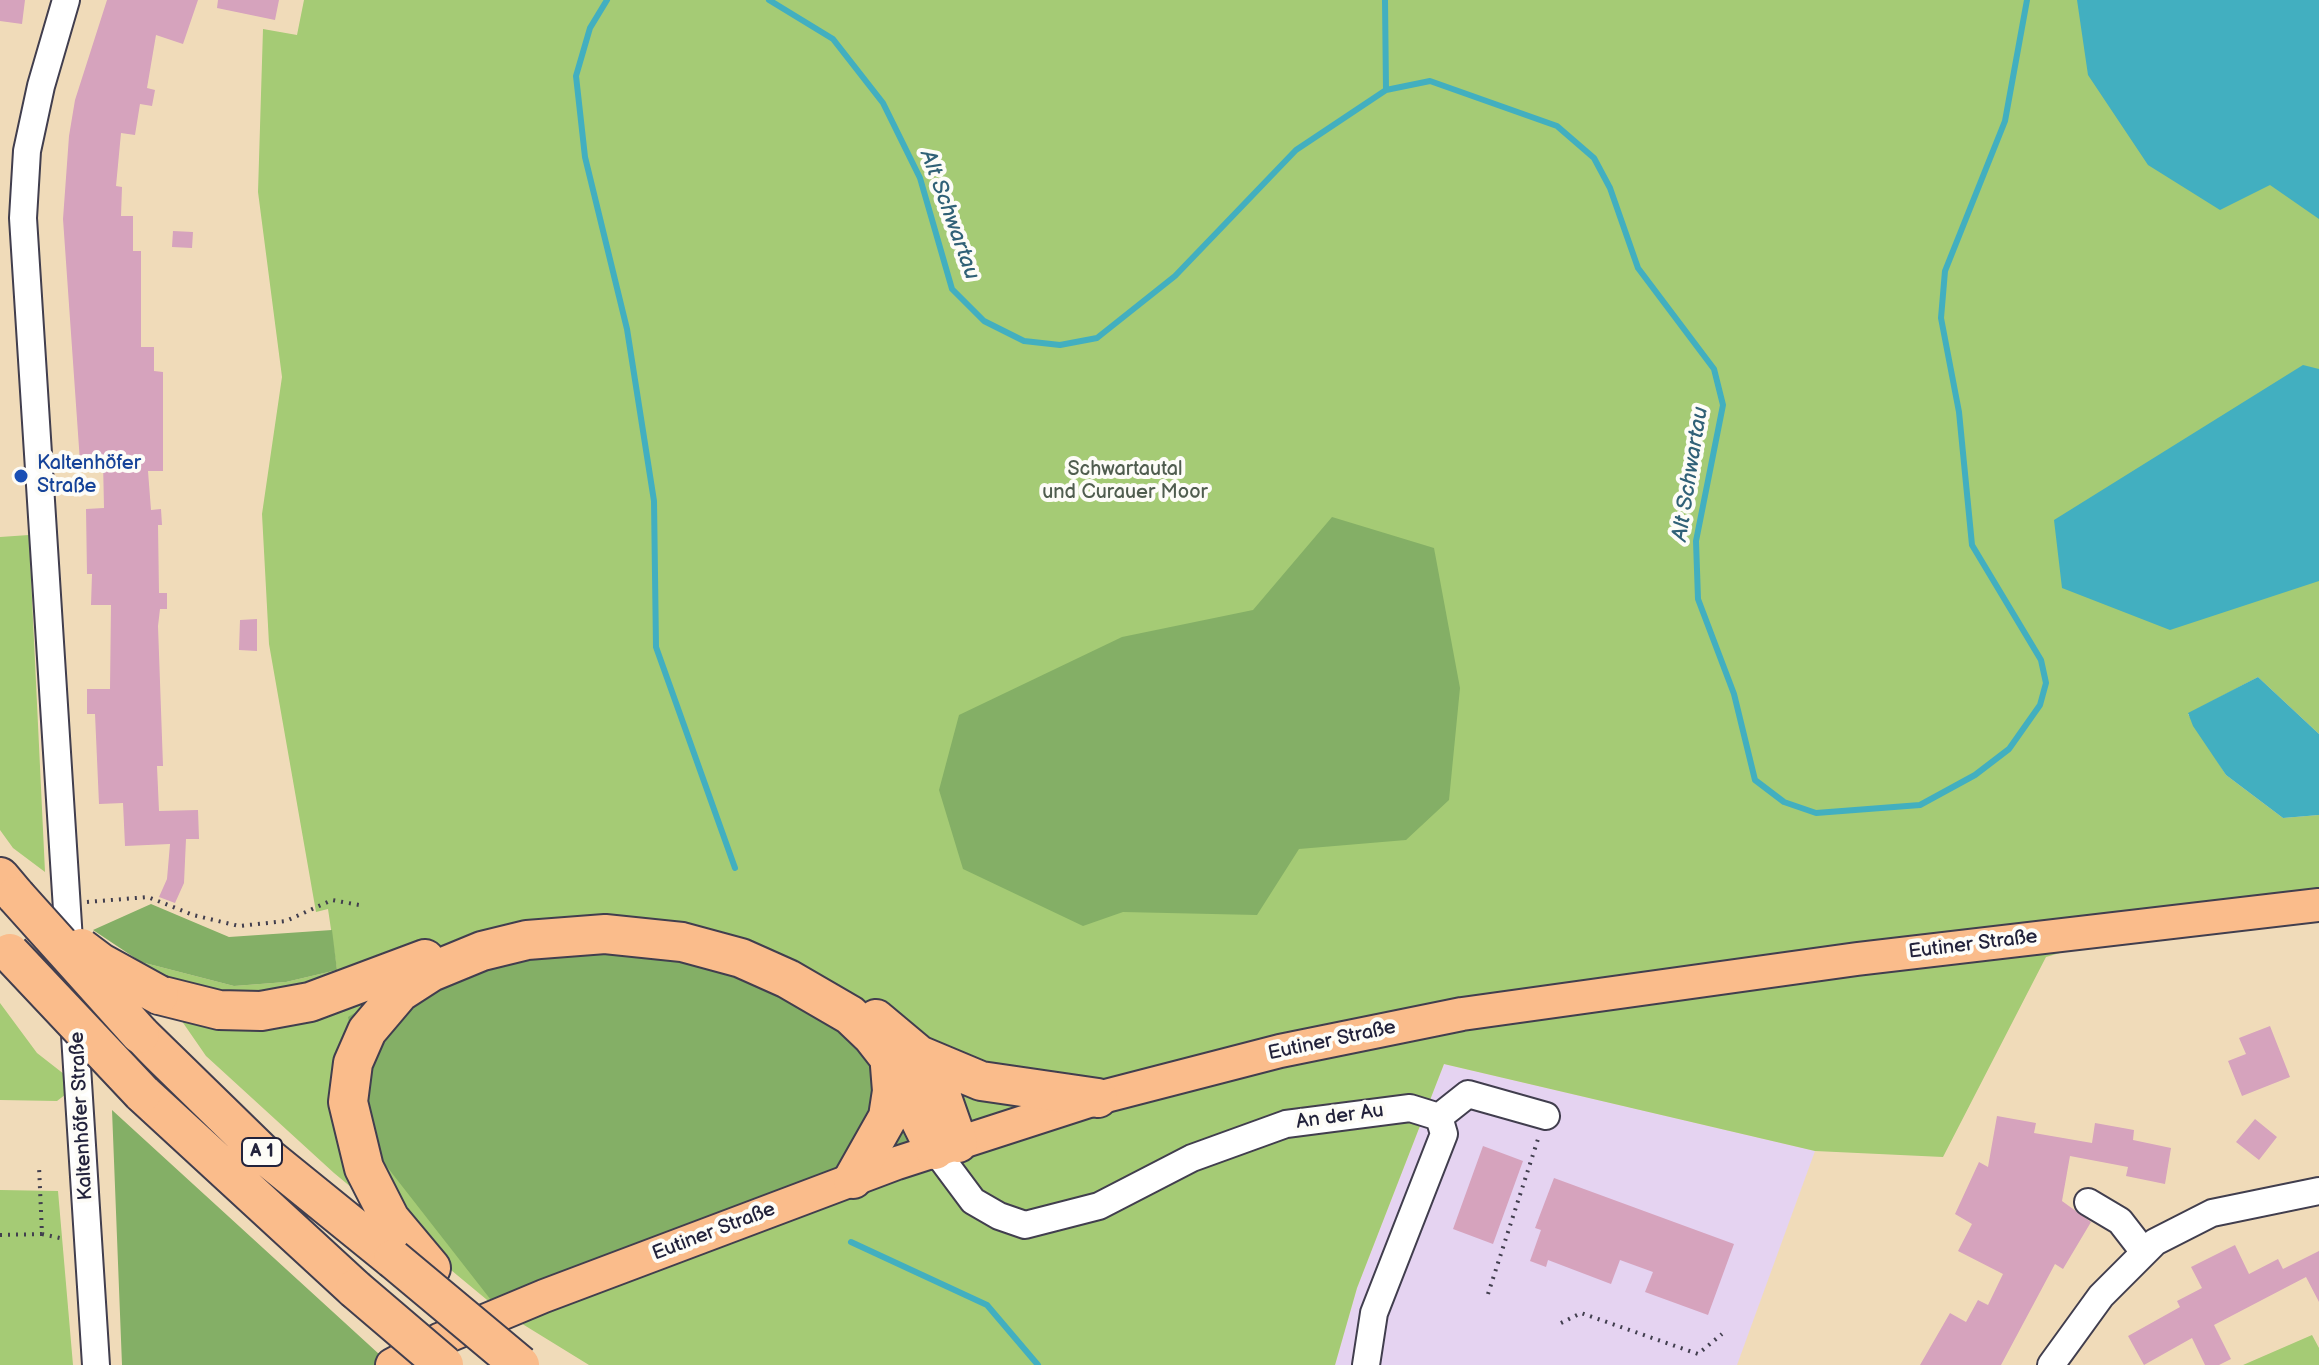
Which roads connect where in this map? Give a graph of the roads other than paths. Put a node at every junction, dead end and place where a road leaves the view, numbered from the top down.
1 (66, 0) edge
2 (8, 886) edge
3 (2319, 905) edge
4 (5, 947) edge
5 (904, 1057) junction
6 (1098, 1098) junction
7 (1546, 1116) road end
8 (1439, 1117) junction
9 (947, 1147) junction
10 (853, 1179) junction
11 (2319, 1191) edge
12 (2088, 1202) dead end
13 (2144, 1252) junction
14 (94, 1328) junction
15 (96, 1365) edge
16 (105, 1365) edge
17 (392, 1365) edge
18 (444, 1365) edge
19 (520, 1365) edge
20 (548, 1365) edge
21 (1366, 1365) edge
22 (2051, 1365) edge

1 - 14 street, Kaltenhöfer Straße
2 - 5 highway, bridge
2 - 19 highway, A 1, bridge
3 - 6 main road, Eutiner Straße
4 - 18 highway, A 1, bridge
5 - 6 highway
5 - 9 highway
5 - 10 highway
5 - 20 highway
6 - 9 main road, Eutiner Straße
7 - 8 street
8 - 9 street, An der Au
8 - 21 street
9 - 10 main road, Eutiner Straße
10 - 17 main road, Eutiner Straße
11 - 13 street
12 - 13 street
13 - 22 street
14 - 15 street, Kaltenhöfer Straße
14 - 16 street, Kaltenhöfer Straße

